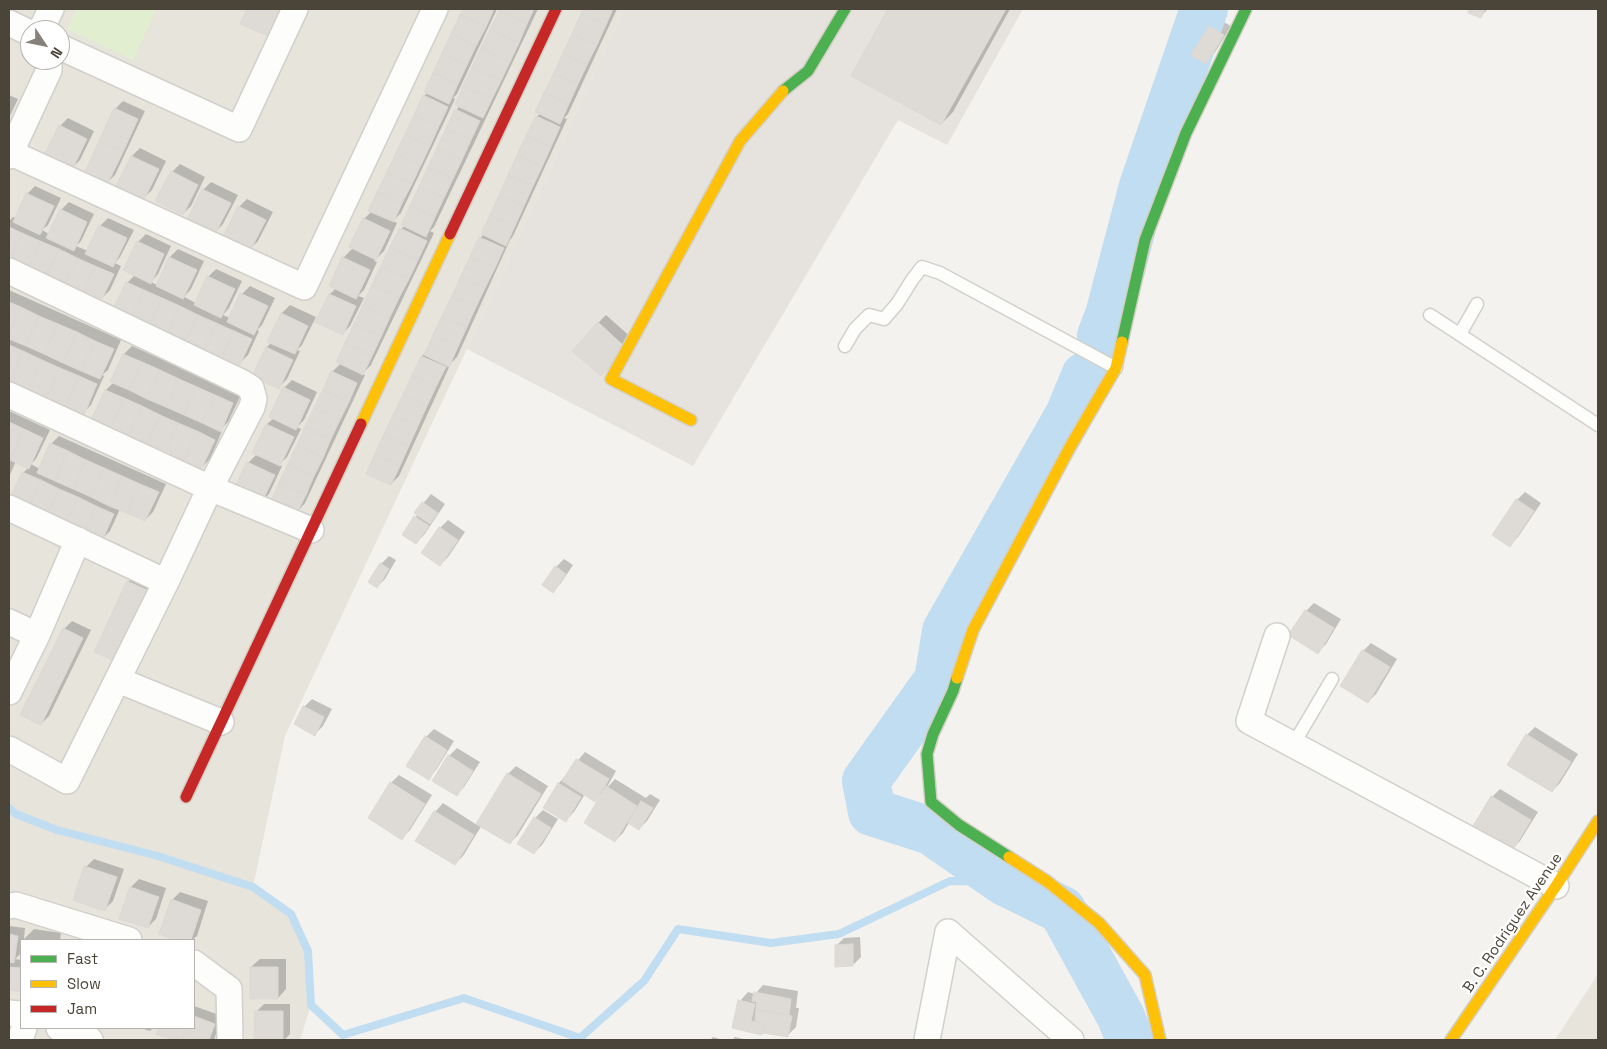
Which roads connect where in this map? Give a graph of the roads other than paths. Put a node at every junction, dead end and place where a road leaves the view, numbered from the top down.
1 (295, 9) edge
2 (435, 9) edge
3 (556, 9) edge
4 (844, 9) edge
5 (1246, 9) edge
6 (70, 52) edge
7 (49, 70) edge
8 (9, 154) edge
9 (9, 271) edge
10 (1477, 304) dead end
11 (1430, 315) dead end
12 (1460, 334) junction
13 (845, 346) dead end
14 (1116, 368) junction
15 (9, 395) edge
16 (691, 420) dead end
17 (1598, 425) edge
18 (210, 488) junction
19 (9, 508) edge
20 (311, 530) junction
21 (78, 540) junction
22 (166, 582) junction
23 (9, 622) edge
24 (37, 635) junction
25 (1277, 636) dead end
26 (1332, 679) dead end
27 (118, 680) junction
28 (9, 692) edge
29 (220, 722) junction
30 (1293, 745) junction
31 (9, 749) edge
32 (186, 797) dead end
33 (1598, 821) edge
34 (1556, 886) junction
35 (9, 906) edge
36 (127, 939) edge
37 (195, 964) edge
38 (62, 1029) edge
39 (90, 1040) edge
40 (230, 1040) edge
41 (927, 1040) edge
42 (1071, 1040) edge
43 (1160, 1040) edge
44 (1451, 1040) edge

1 - 6 street
2 - 8 street
3 - 20 street
4 - 16 street
5 - 14 street
7 - 8 street
9 - 18 street
10 - 12 lane
11 - 12 lane
12 - 17 lane
13 - 14 lane
14 - 43 street
15 - 18 street
18 - 20 street
18 - 22 street
19 - 21 street
20 - 29 street
21 - 22 street
21 - 24 street
22 - 27 street
23 - 24 street
24 - 28 street
25 - 30 street
26 - 30 lane
27 - 29 street
27 - 31 street
29 - 32 street
30 - 34 street
33 - 34 street, B. C. Rodriguez Avenue
34 - 44 street, B. C. Rodriguez Avenue
35 - 36 street
37 - 40 street
38 - 39 street
41 - 42 street

